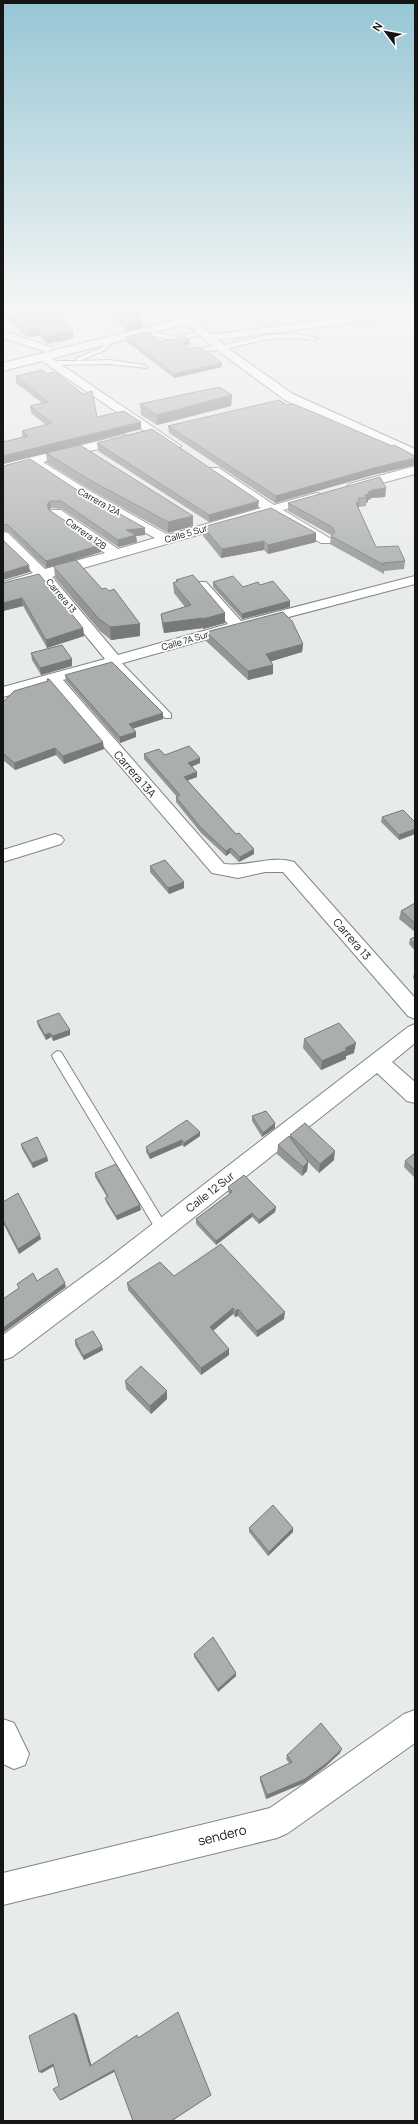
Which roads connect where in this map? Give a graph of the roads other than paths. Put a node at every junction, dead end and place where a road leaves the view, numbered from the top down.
1 (119, 407) edge
2 (311, 407) edge
3 (168, 428) edge
4 (154, 432) junction
5 (84, 449) junction
6 (187, 454) edge
7 (415, 454) edge
8 (96, 457) edge
9 (33, 461) junction
10 (200, 462) edge
11 (3, 468) edge
12 (415, 470) edge
13 (341, 490) edge
14 (326, 494) edge
15 (273, 510) junction
16 (56, 513) edge
17 (194, 519) dead end
18 (208, 528) junction
19 (3, 536) edge
20 (166, 539) junction
21 (326, 540) dead end
22 (117, 555) junction
23 (43, 575) junction
24 (415, 580) edge
25 (201, 585) edge
26 (3, 586) edge
27 (238, 626) junction
28 (114, 660) junction
29 (53, 678) junction
30 (3, 692) edge
31 (168, 716) dead end
32 (55, 840) dead end
33 (3, 856) edge
34 (288, 866) joint
35 (415, 1011) edge
36 (415, 1032) edge
37 (57, 1055) dead end
38 (377, 1061) junction
39 (415, 1095) edge
40 (162, 1229) junction
41 (3, 1349) edge
42 (415, 1725) edge
43 (3, 1888) edge

1 - 4 street
2 - 7 street
3 - 4 street
4 - 5 street
4 - 6 street
5 - 8 street
5 - 9 street
9 - 11 street
9 - 20 street, Carrera 12A
10 - 15 street
12 - 13 street
14 - 15 street, Calle 5 Sur
15 - 18 street, Calle 5 Sur
15 - 21 street
16 - 22 street, Carrera 12B
17 - 18 street
18 - 20 street, Calle 5 Sur
19 - 23 street, Carrera 13
20 - 22 street, Calle 5 Sur
22 - 23 street, Calle 5 Sur
23 - 26 street, Calle 5 Sur
23 - 28 street, Carrera 13
24 - 27 street, Calle 7A Sur
25 - 27 street
27 - 28 street, Calle 7A Sur
28 - 29 street, Calle 7A Sur
28 - 31 lane
29 - 30 street, Calle 7A Sur
29 - 34 street, Carrera 13A
32 - 33 street
34 - 35 street, Carrera 13
36 - 38 street, Calle 12 Sur
37 - 40 lane
38 - 39 street
38 - 40 street, Calle 12 Sur
40 - 41 street, Calle 12 Sur
42 - 43 street, sendero

